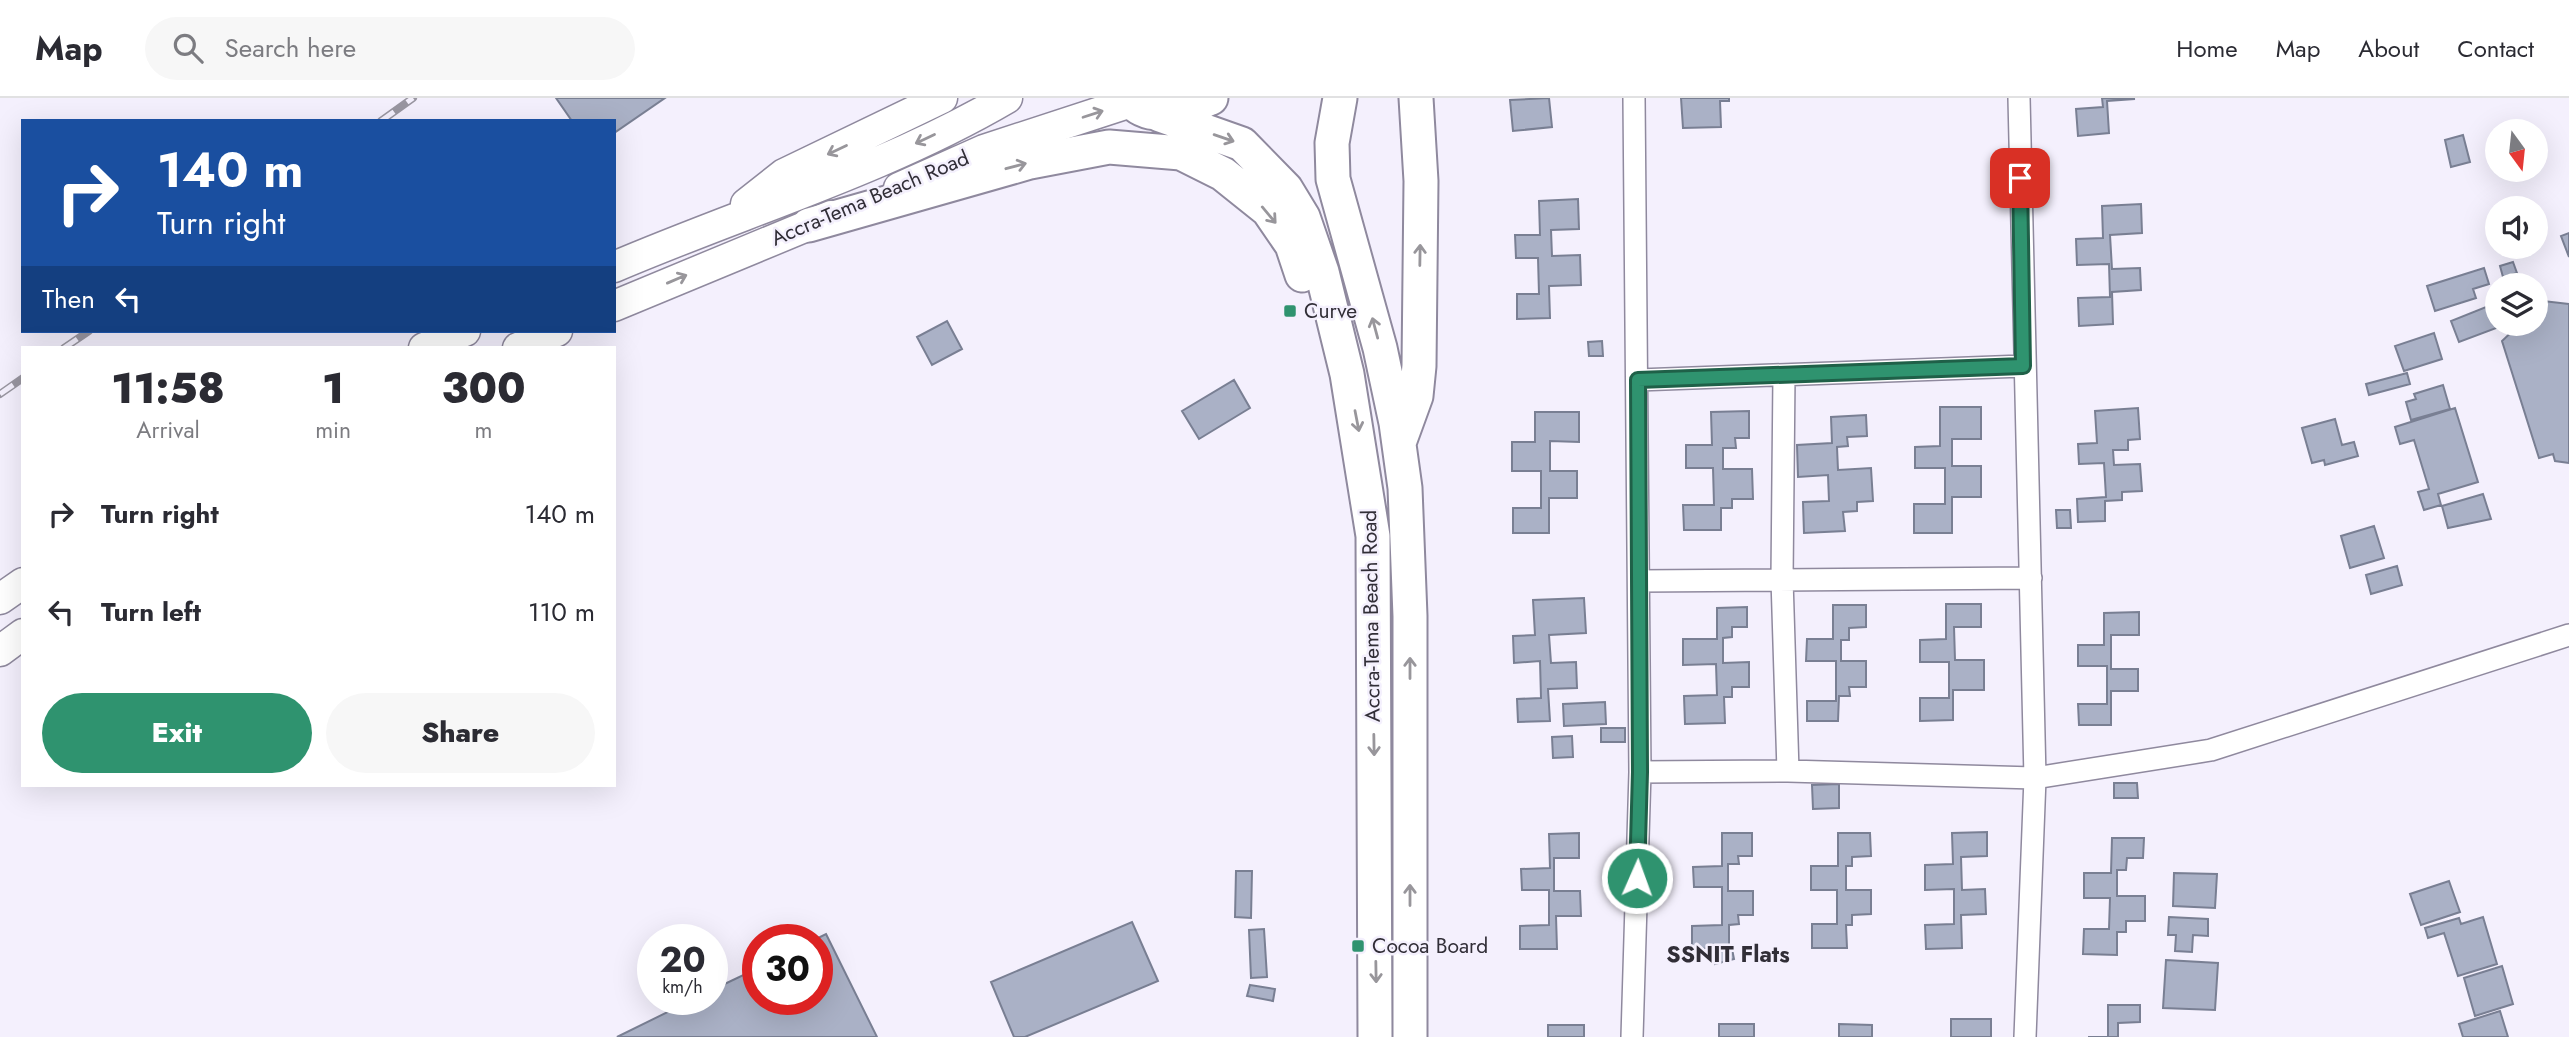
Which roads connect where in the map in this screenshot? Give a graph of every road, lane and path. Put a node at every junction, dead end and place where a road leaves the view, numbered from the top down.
1 (942, 98) edge
2 (1007, 98) edge
3 (1211, 98) edge
4 (1340, 98) edge
5 (1416, 98) edge
6 (1634, 98) edge
7 (2019, 98) edge
8 (1140, 105) edge
9 (722, 222) junction
10 (809, 225) junction
11 (616, 266) edge
12 (616, 305) edge
13 (460, 333) edge
14 (552, 333) edge
15 (429, 346) edge
16 (523, 346) edge
17 (2023, 366) junction
18 (1348, 374) junction
19 (1784, 374) junction
20 (1638, 380) junction
21 (1399, 443) junction
22 (2031, 578) junction
23 (1783, 579) junction
24 (1639, 581) junction
25 (21, 584) edge
26 (0, 600) edge
27 (21, 635) edge
28 (2569, 635) edge
29 (0, 650) edge
30 (1788, 771) junction
31 (1640, 772) junction
32 (2035, 778) junction
33 (1375, 1037) edge
34 (1410, 1037) edge
35 (1632, 1037) edge
36 (2025, 1037) edge

1 -> 9 main road
2 -> 9 main road
3 - 8 main road
21 -> 4 main road, Accra-Tema Beach Road
21 -> 5 main road
6 - 20 street
7 - 17 street
10 -> 8 main road, Accra-Tema Beach Road
8 -> 18 main road, Accra-Tema Beach Road
9 - 11 main road
12 -> 10 main road, Accra-Tema Beach Road
10 -> 18 main road
13 - 15 main road
14 - 16 main road
17 - 19 street
17 - 22 street
18 -> 33 main road, Accra-Tema Beach Road
19 - 20 street
19 - 23 street
20 - 24 street
34 -> 21 main road, Accra-Tema Beach Road
22 - 23 street
22 - 32 street
23 - 24 street
23 - 30 street
24 - 31 street
25 - 26 main road
27 - 29 main road
28 - 32 street
30 - 31 street
30 - 32 street
31 - 35 street
32 - 36 street

